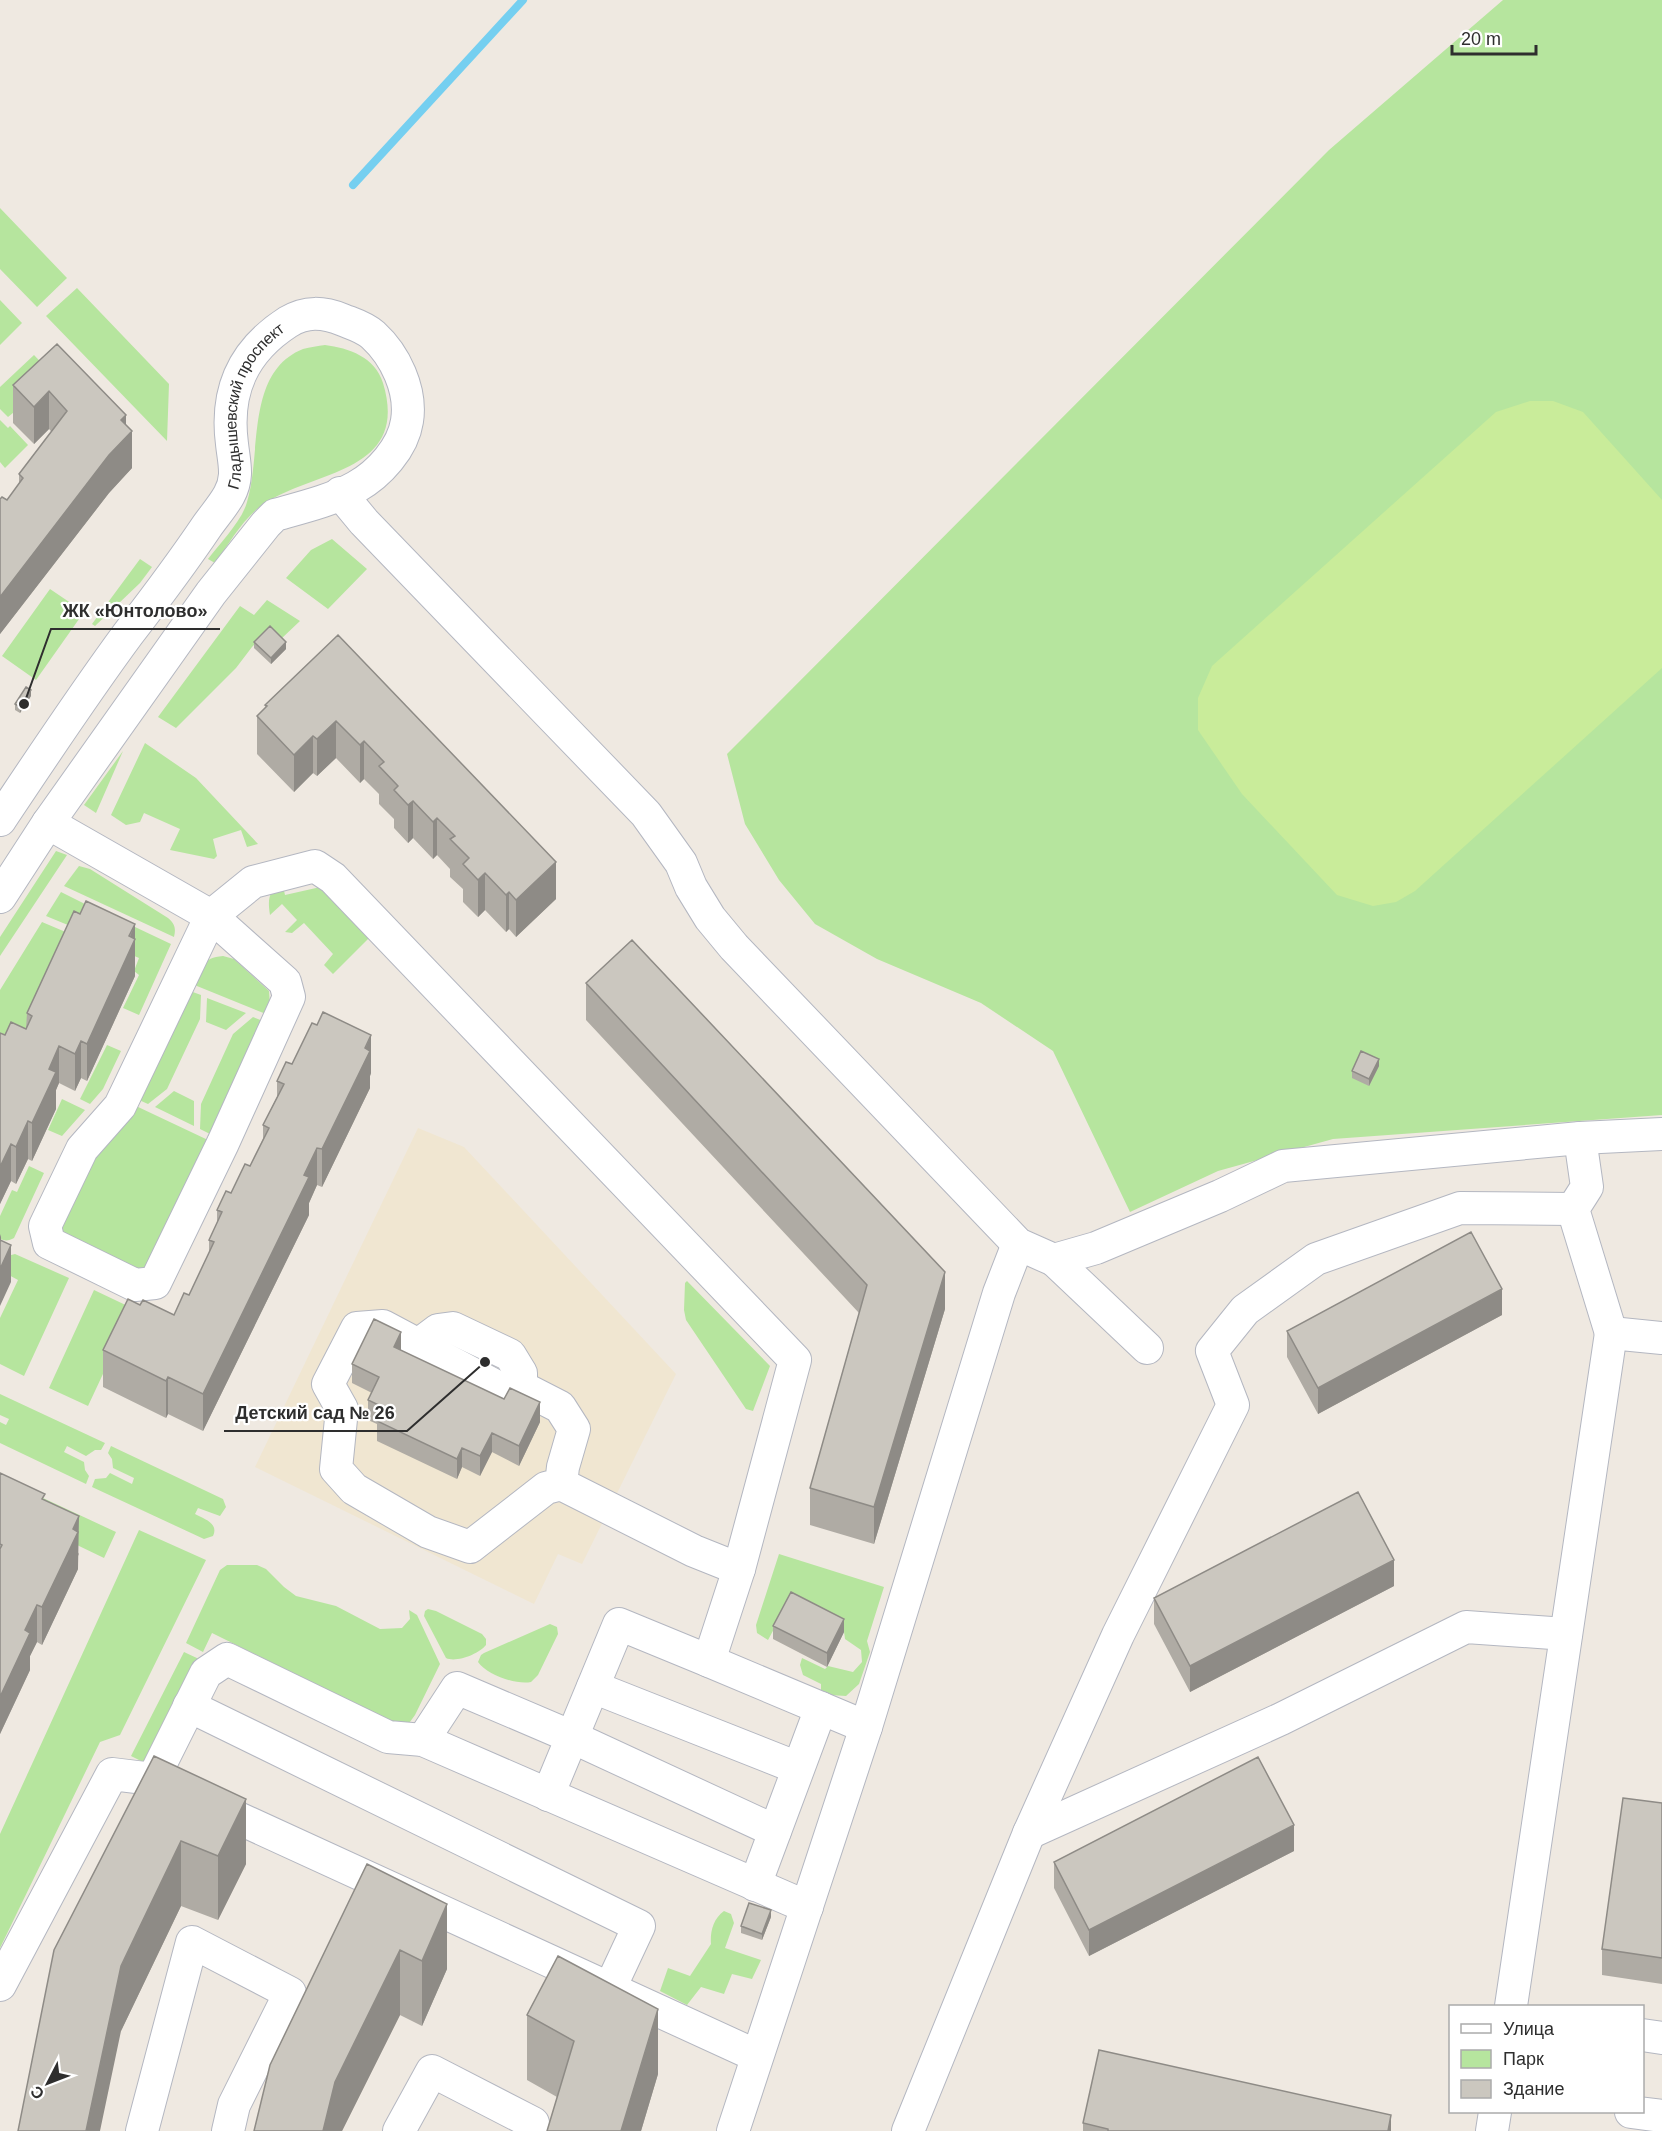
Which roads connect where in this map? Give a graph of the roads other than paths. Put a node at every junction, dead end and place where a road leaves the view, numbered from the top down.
1 (340, 493) junction
2 (0, 820) edge
3 (48, 823) junction
4 (0, 897) edge
5 (211, 916) junction
6 (1662, 1134) edge
7 (1580, 1138) junction
8 (1573, 1209) junction
9 (1018, 1244) junction
10 (1054, 1260) junction
11 (1611, 1333) junction
12 (1662, 1338) edge
13 (1147, 1348) dead end
14 (561, 1484) junction
15 (739, 1569) junction
16 (1566, 1634) junction
17 (709, 1661) junction
18 (593, 1687) junction
19 (189, 1706) junction
20 (821, 1708) junction
21 (866, 1727) junction
22 (572, 1737) junction
23 (423, 1740) junction
24 (798, 1768) junction
25 (153, 1779) junction
26 (548, 1795) junction
27 (775, 1831) junction
28 (1029, 1833) junction
29 (755, 1885) junction
30 (807, 1907) junction
31 (0, 1985) edge
32 (610, 1988) junction
33 (1511, 2005) edge
34 (1644, 2035) edge
35 (1662, 2038) edge
36 (758, 2056) junction
37 (1495, 2113) edge
38 (1639, 2113) edge
39 (1662, 2116) edge
40 (142, 2131) edge
41 (228, 2131) edge
42 (399, 2131) edge
43 (531, 2131) edge
44 (733, 2131) edge
45 (908, 2131) edge
46 (1492, 2131) edge

1 - 2 street, Гладышевский проспект
1 - 3 street, Гладышевский проспект
1 - 9 street
3 - 4 street, Гладышевский проспект
3 - 5 street
5 - 5 street
5 - 15 street
6 - 7 street
7 - 8 street
7 - 10 street
8 - 11 street
8 - 28 street
9 - 10 street
9 - 21 street
10 - 13 street
11 - 12 street
11 - 16 street
14 - 14 street
14 - 15 street
15 - 17 street
16 - 28 street
16 - 33 street
17 - 18 street
17 - 20 street
18 - 22 street
18 - 24 street
19 - 23 street
19 - 25 street
19 - 32 street
20 - 21 street
20 - 24 street
21 - 30 street
22 - 23 street
22 - 26 street
22 - 27 street
23 - 26 street
24 - 27 street
25 - 31 street
25 - 32 street
26 - 29 street
27 - 29 street
28 - 45 street
29 - 30 street
30 - 36 street
32 - 36 street
34 - 35 street
36 - 44 street
37 - 46 street
38 - 39 street
40 - 41 street
42 - 43 street

